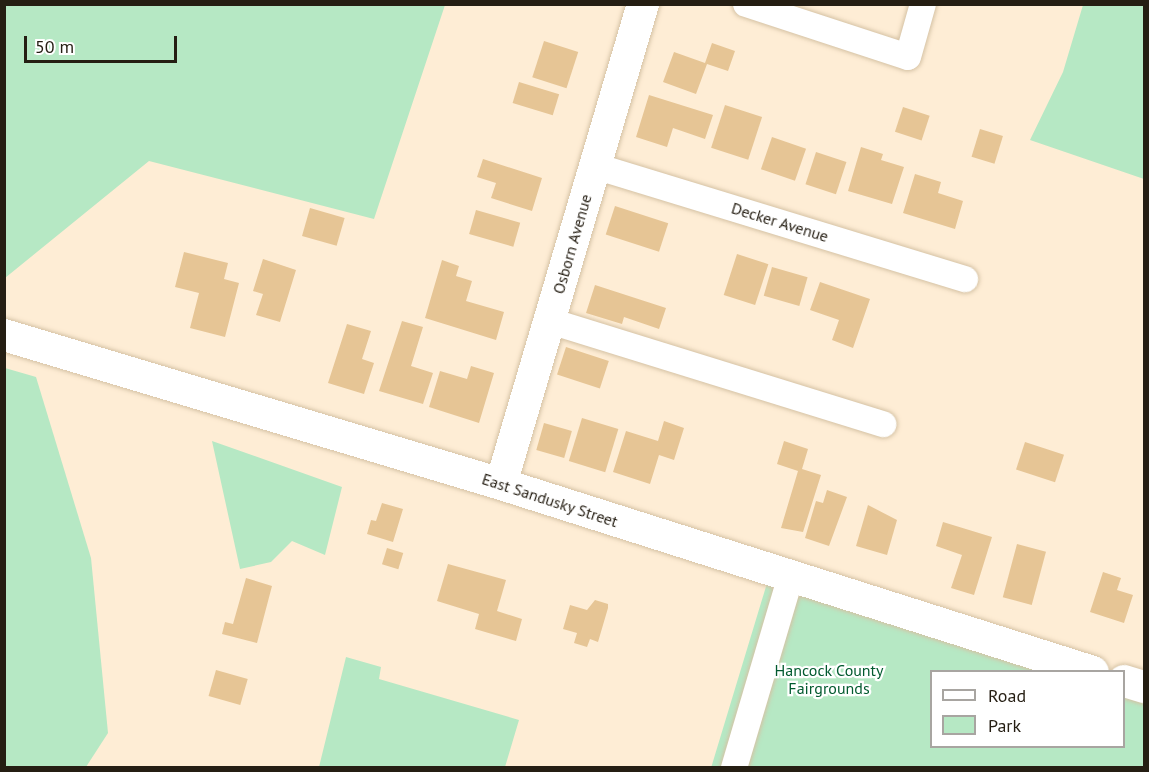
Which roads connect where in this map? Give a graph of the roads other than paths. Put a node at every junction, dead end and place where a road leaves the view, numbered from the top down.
1 (643, 4) edge
2 (746, 4) edge
3 (922, 4) edge
4 (595, 166) junction
5 (965, 279) dead end
6 (549, 321) junction
7 (4, 335) edge
8 (883, 424) dead end
9 (501, 484) junction
10 (791, 576) junction
11 (1087, 670) edge
12 (1125, 681) edge
13 (1144, 687) edge
14 (734, 768) edge

1 - 4 main road, Osborn Avenue
2 - 3 street
4 - 5 street, Decker Avenue
4 - 6 main road, Osborn Avenue
6 - 8 street
6 - 9 main road, Osborn Avenue
7 - 9 main road, East Sandusky Street
9 - 10 main road, East Sandusky Street
10 - 11 main road, East Sandusky Street
10 - 14 street
12 - 13 main road

